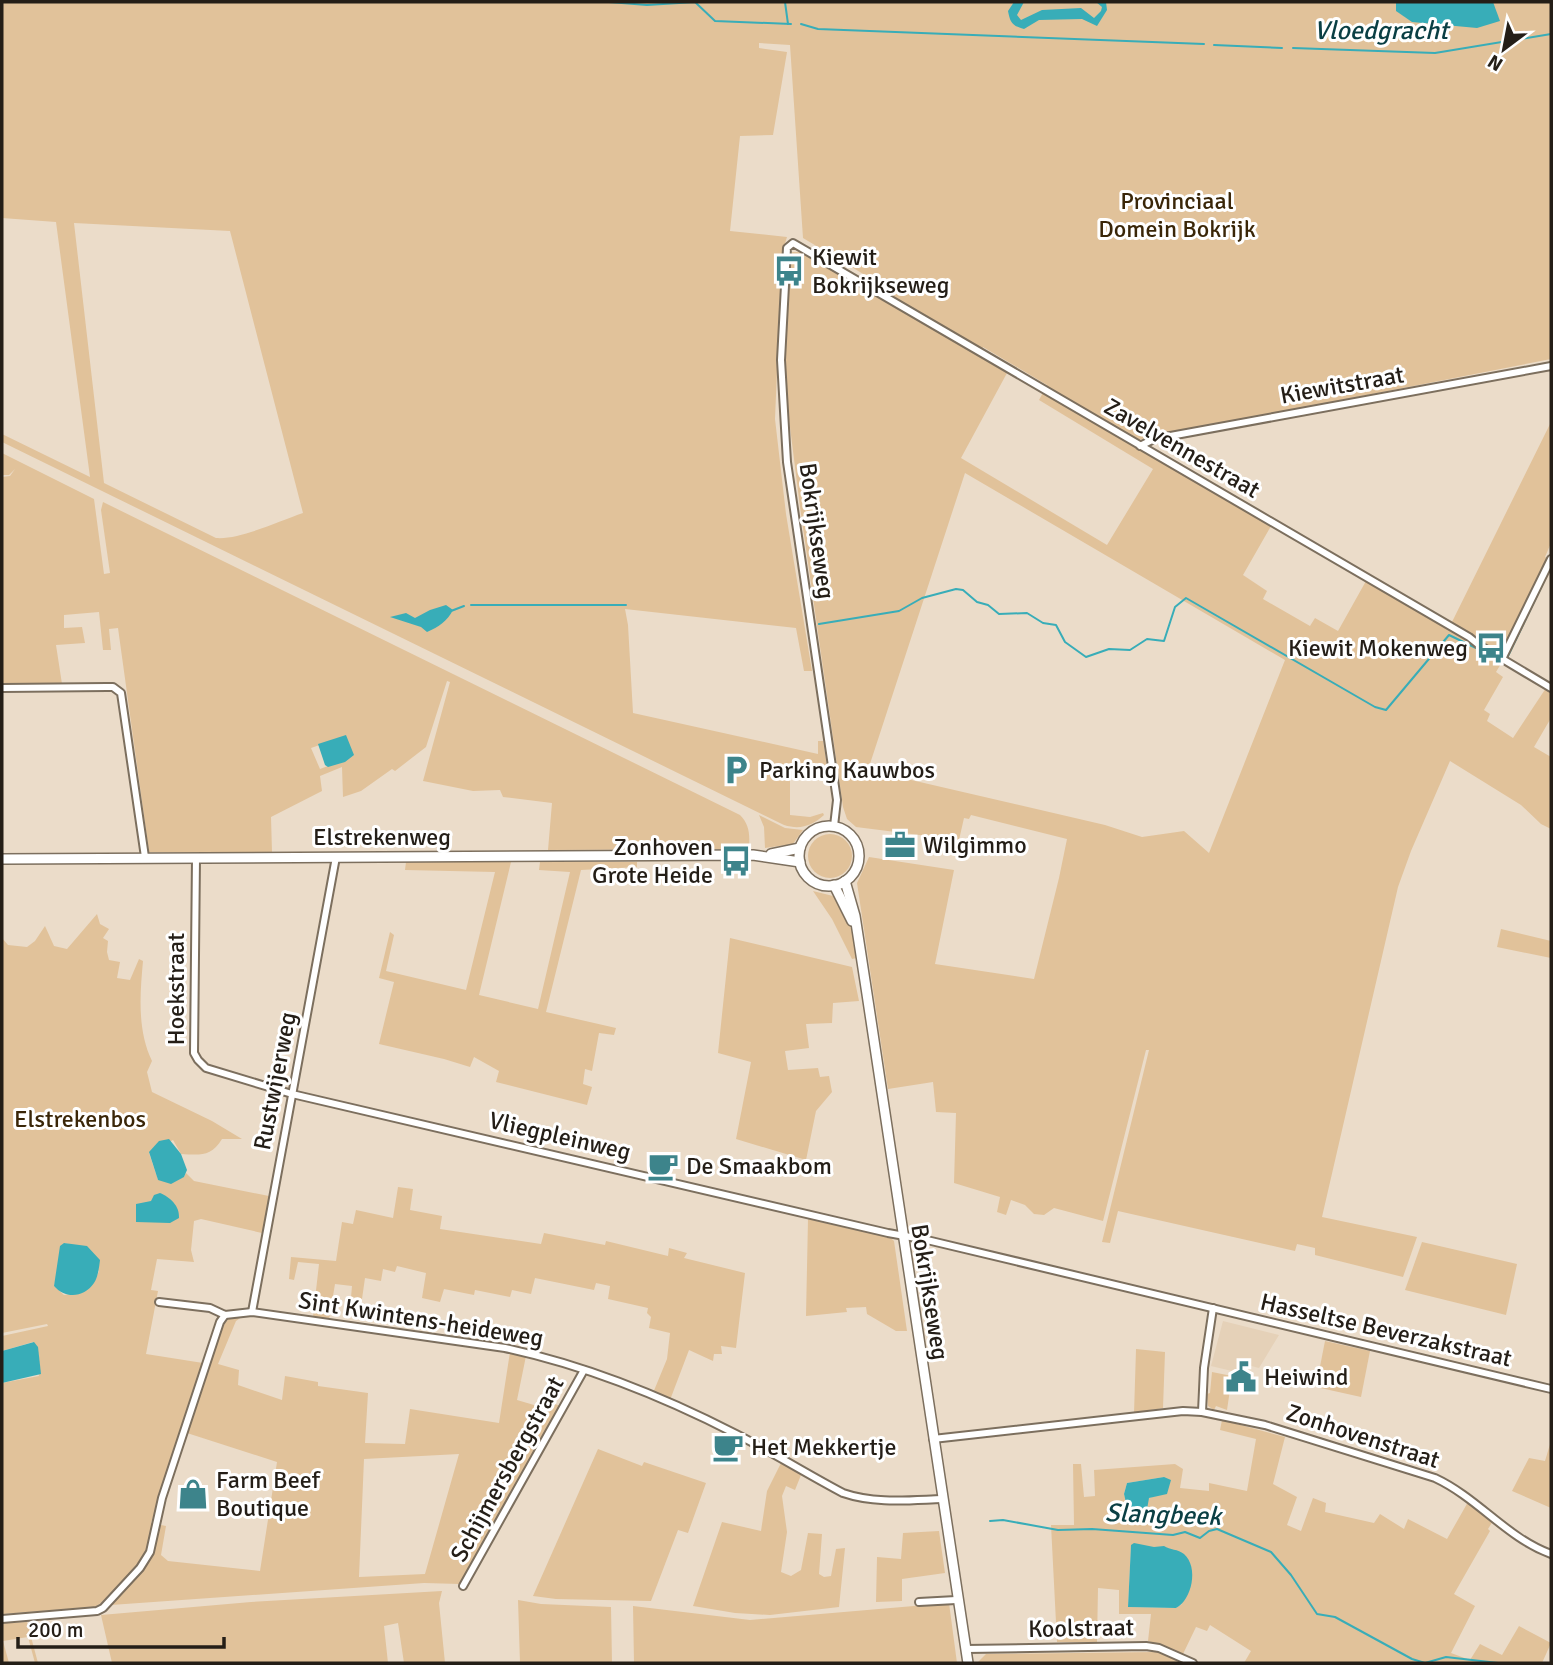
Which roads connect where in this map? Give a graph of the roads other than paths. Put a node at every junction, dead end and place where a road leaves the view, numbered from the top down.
1 (793, 243) joint
2 (1551, 366) edge
3 (1140, 446) junction
4 (1551, 559) edge
5 (1503, 659) junction
6 (2, 688) edge
7 (1551, 688) edge
8 (834, 826) junction
9 (800, 848) junction
10 (762, 855) junction
11 (145, 857) junction
12 (337, 857) junction
13 (195, 858) junction
14 (2, 859) edge
15 (800, 862) junction
16 (845, 881) junction
17 (834, 885) junction
18 (855, 927) junction
19 (292, 1094) junction
20 (902, 1235) junction
21 (159, 1302) dead end
22 (1213, 1308) junction
23 (252, 1312) junction
24 (225, 1315) junction
25 (584, 1370) junction
26 (1551, 1390) edge
27 (1202, 1412) junction
28 (933, 1439) junction
29 (943, 1499) junction
30 (1551, 1554) edge
31 (463, 1587) dead end
32 (956, 1600) junction
33 (919, 1602) dead end
34 (2, 1619) edge
35 (966, 1649) junction
36 (968, 1663) edge
37 (1193, 1663) edge

1 - 3 street, Zavelvennestraat
1 - 8 street, Bokrijkseweg
2 - 3 street, Kiewitstraat
3 - 5 street, Zavelvennestraat
4 - 5 street
5 - 7 street, Zavelvennestraat
6 - 11 street
8 - 9 street
8 - 16 street
9 - 10 street, Elstrekenweg
9 - 15 street
10 - 12 street, Elstrekenweg
10 - 15 street, Elstrekenweg
11 - 13 street, Elstrekenweg
11 - 14 street, Elstrekenweg
12 - 13 street, Elstrekenweg
12 - 19 street, Rustwijerweg
13 - 19 street, Hoekstraat
15 - 17 street
16 - 17 street
16 - 18 street, Bokrijkseweg
17 - 18 street, Bokrijkseweg
18 - 20 street, Bokrijkseweg
19 - 20 street, Vliegpleinweg
19 - 23 street, Rustwijerweg
20 - 22 street, Hasseltse Beverzakstraat
20 - 28 street, Bokrijkseweg
21 - 24 street, Sint Kwintens-heideweg
22 - 26 street, Hasseltse Beverzakstraat
22 - 27 street
23 - 24 street, Sint Kwintens-heideweg
23 - 25 street, Sint Kwintens-heideweg
24 - 34 street
25 - 29 street, Sint Kwintens-heideweg
25 - 31 street, Schijmersbergstraat
27 - 28 street, Zonhovenstraat
27 - 30 street, Zonhovenstraat
28 - 29 street, Bokrijkseweg
29 - 32 street, Bokrijkseweg
32 - 33 street
32 - 35 street, Bokrijkseweg
35 - 36 street, Bokrijkseweg
35 - 37 street, Koolstraat

